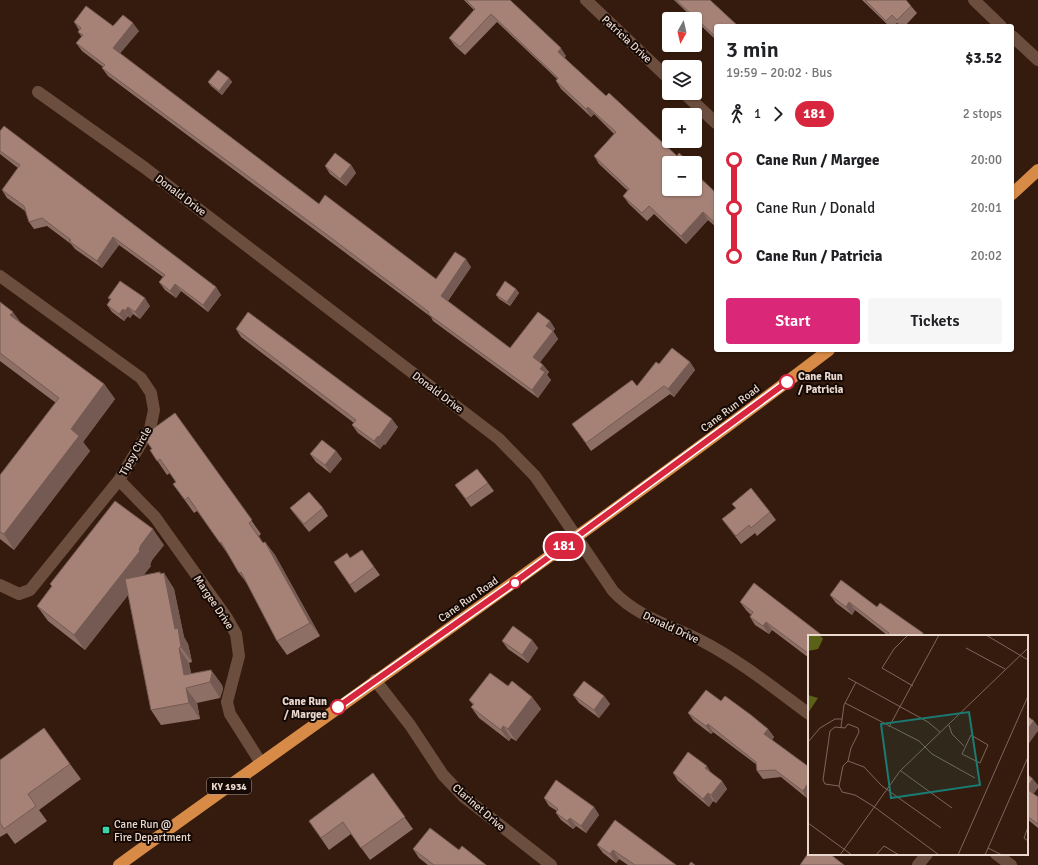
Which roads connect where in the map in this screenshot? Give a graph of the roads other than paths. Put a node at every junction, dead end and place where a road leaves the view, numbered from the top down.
1 (586, 0) edge
2 (974, 0) edge
3 (999, 24) edge
4 (1014, 38) edge
5 (1038, 60) edge
6 (662, 72) edge
7 (38, 92) dead end
8 (691, 100) edge
9 (714, 121) edge
10 (1038, 170) edge
11 (1014, 192) edge
12 (0, 276) edge
13 (826, 352) edge
14 (119, 480) junction
15 (577, 536) junction
16 (0, 585) edge
17 (375, 680) junction
18 (808, 713) edge
19 (261, 763) junction
20 (926, 855) edge
21 (997, 855) edge
22 (119, 865) edge
23 (551, 865) edge
24 (918, 865) edge
25 (1011, 865) edge

1 - 6 street, Patricia Drive
2 - 3 street
4 - 5 street
7 - 15 street, Donald Drive
8 - 9 street
10 - 11 highway
12 - 14 street, Tipsy Circle
13 - 15 highway, Cane Run Road / KY 1934
14 - 16 street, Tipsy Circle
14 - 19 street, Margee Drive
15 - 17 highway, Cane Run Road / KY 1934
15 - 18 street, Donald Drive
17 - 19 highway, Cane Run Road / KY 1934
17 - 23 street, Clarinet Drive
19 - 22 highway, Cane Run Road / KY 1934
20 - 24 street
21 - 25 street

